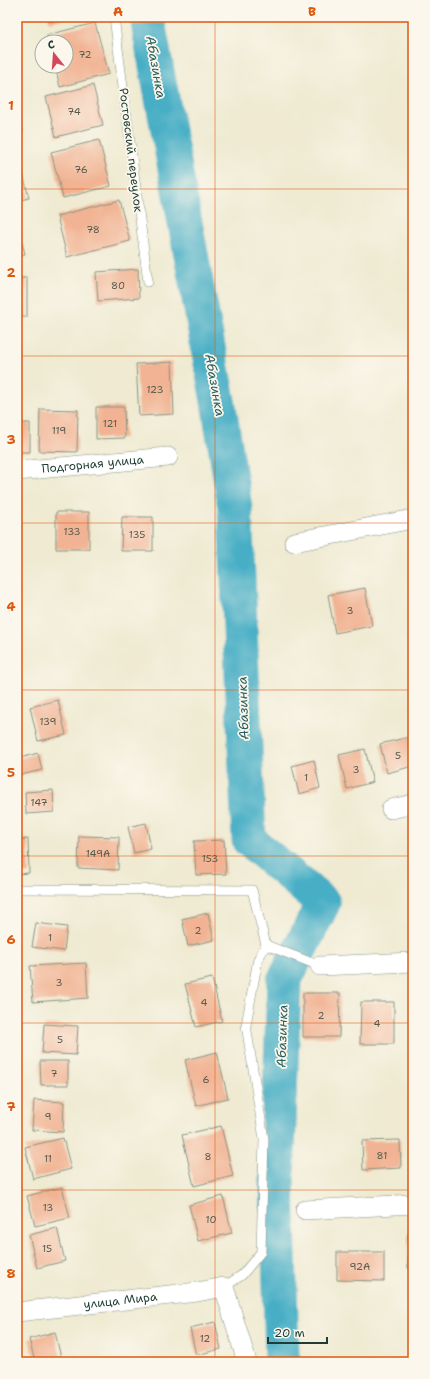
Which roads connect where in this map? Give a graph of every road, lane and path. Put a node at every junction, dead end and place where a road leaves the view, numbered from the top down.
1 (114, 17) edge
2 (148, 282) dead end
3 (168, 457) dead end
4 (17, 471) edge
5 (413, 518) edge
6 (294, 542) dead end
7 (413, 804) edge
8 (391, 809) dead end
9 (17, 889) edge
10 (266, 945) junction
11 (413, 962) edge
12 (320, 966) joint
13 (413, 1204) edge
14 (305, 1210) dead end
15 (224, 1287) junction
16 (17, 1312) edge
17 (247, 1362) edge

1 - 2 lane, Ростовский переулок
3 - 4 street, Подгорная улица
5 - 6 street
7 - 8 street
9 - 10 lane
10 - 12 lane
10 - 15 lane
11 - 12 street
13 - 14 street
15 - 16 street, улица Мира
15 - 17 street

